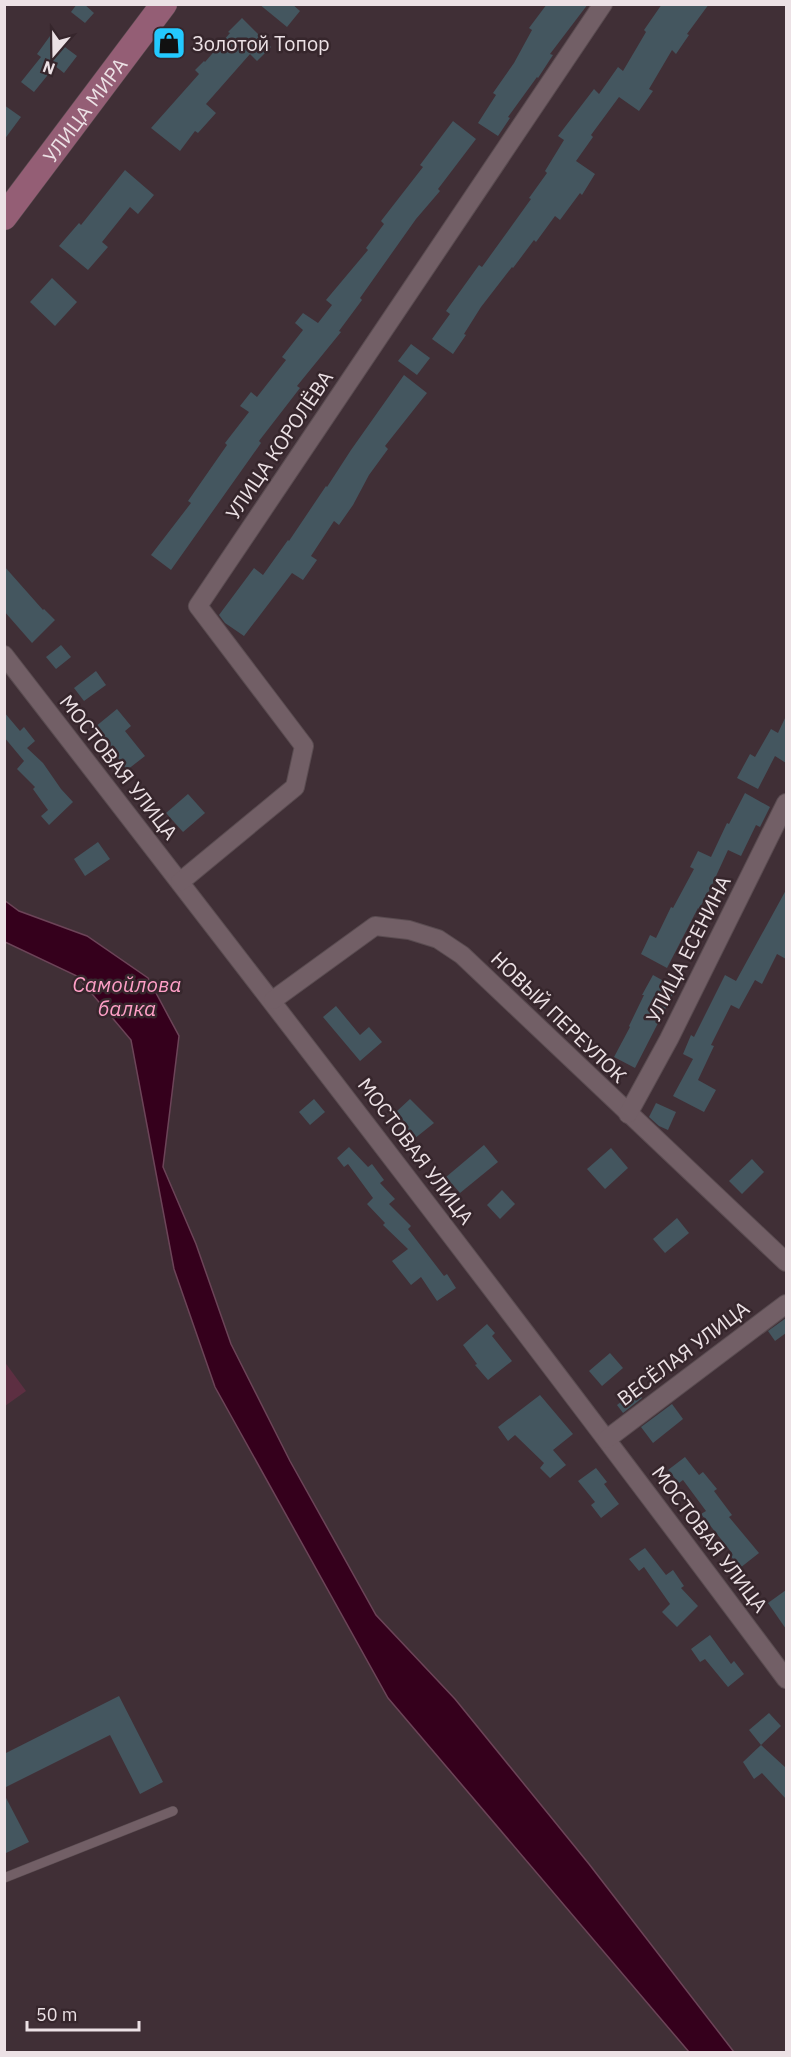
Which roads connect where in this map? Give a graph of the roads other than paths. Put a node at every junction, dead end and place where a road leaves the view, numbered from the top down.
1 (164, 4) edge
2 (603, 4) edge
3 (4, 217) edge
4 (4, 655) edge
5 (786, 803) edge
6 (180, 882) junction
7 (273, 1000) junction
8 (628, 1114) junction
9 (786, 1262) edge
10 (786, 1304) edge
11 (608, 1439) junction
12 (786, 1679) edge
13 (173, 1811) dead end
14 (4, 1878) edge

1 - 3 main road, УЛИЦА МИРА
2 - 6 street, УЛИЦА КОРОЛЁВА
4 - 6 street, МОСТОВАЯ УЛИЦА
5 - 8 street, УЛИЦА ЕСЕНИНА
6 - 7 street, МОСТОВАЯ УЛИЦА
7 - 8 street, НОВЫЙ ПЕРЕУЛОК
7 - 11 street, МОСТОВАЯ УЛИЦА
8 - 9 street, НОВЫЙ ПЕРЕУЛОК
10 - 11 street, ВЕСЁЛАЯ УЛИЦА
11 - 12 street, МОСТОВАЯ УЛИЦА
13 - 14 lane

